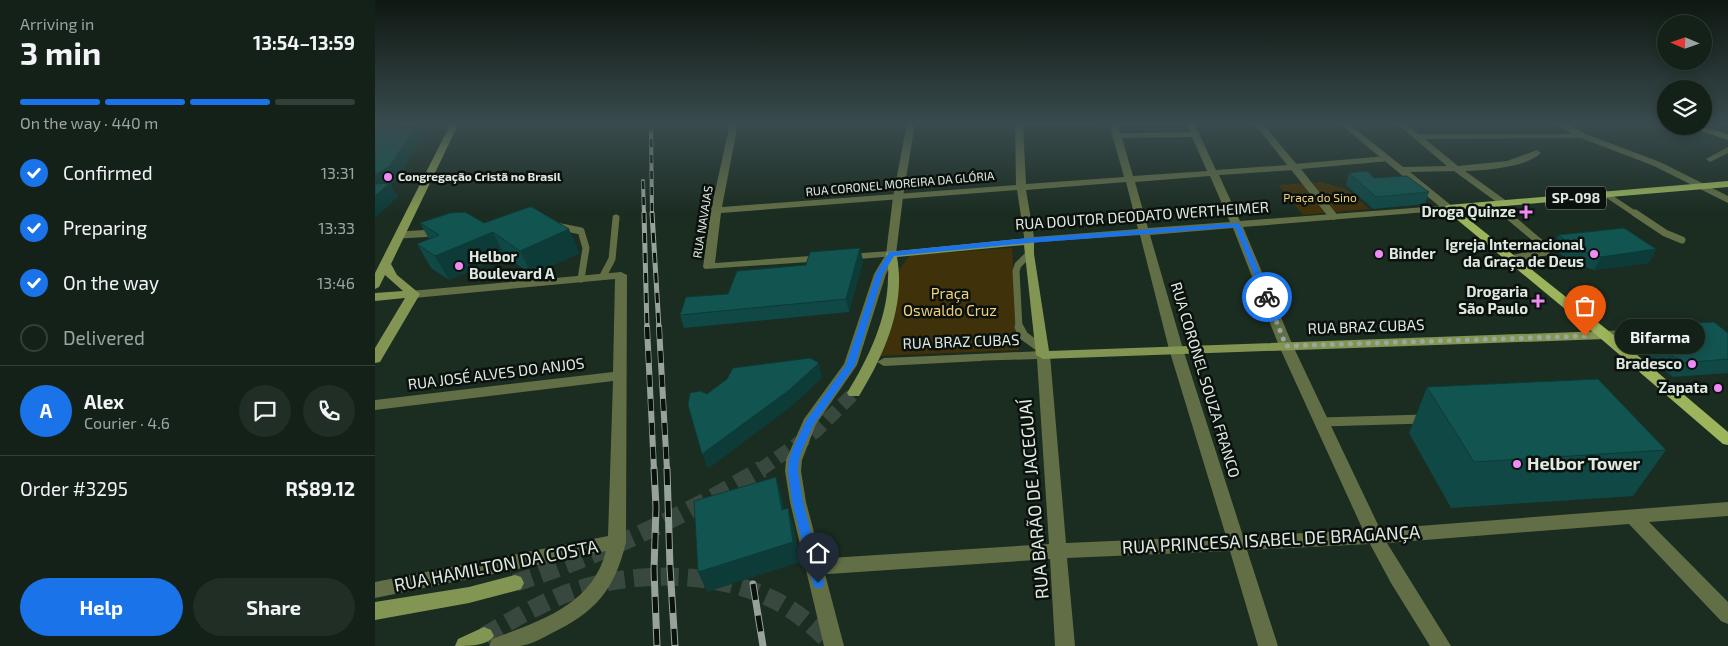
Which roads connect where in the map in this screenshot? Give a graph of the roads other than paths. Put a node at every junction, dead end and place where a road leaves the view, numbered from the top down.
1 (440, 153) edge
2 (728, 153) edge
3 (906, 153) edge
4 (1020, 153) edge
5 (1121, 153) edge
6 (1205, 153) edge
7 (1283, 153) edge
8 (1379, 153) edge
9 (1436, 153) edge
10 (1535, 153) edge
11 (1631, 153) edge
12 (1722, 153) edge
13 (1386, 159) junction
14 (1710, 159) dead end
15 (1293, 166) junction
16 (1455, 168) junction
17 (1400, 170) junction
18 (1214, 172) junction
19 (1128, 179) junction
20 (1728, 184) edge
21 (1021, 186) junction
22 (1703, 186) junction
23 (1607, 195) junction
24 (898, 197) junction
25 (1728, 200) edge
26 (1500, 205) junction
27 (1449, 208) junction
28 (716, 210) junction
29 (1334, 217) junction
30 (617, 218) dead end
31 (1237, 225) junction
32 (545, 226) edge
33 (443, 232) edge
34 (1145, 232) junction
35 (400, 235) junction
36 (1029, 240) junction
37 (1682, 240) dead end
38 (891, 254) junction
39 (1029, 254) junction
40 (1510, 259) junction
41 (386, 266) junction
42 (709, 267) joint
43 (603, 276) junction
44 (581, 278) junction
45 (375, 285) edge
46 (414, 294) junction
47 (375, 297) edge
48 (1662, 332) edge
49 (1605, 335) junction
50 (1286, 346) junction
51 (1176, 350) junction
52 (1042, 352) junction
53 (375, 359) edge
54 (884, 362) dead end
55 (620, 376) junction
56 (854, 393) tunnel mouth
57 (375, 405) edge
58 (1430, 419) edge
59 (1322, 422) junction
60 (1728, 440) edge
61 (1728, 509) edge
62 (1633, 516) junction
63 (1375, 537) junction
64 (617, 542) junction
65 (1237, 542) junction
66 (1059, 551) junction
67 (815, 567) junction
68 (515, 583) tunnel mouth
69 (375, 590) edge
70 (375, 611) edge
71 (1728, 615) edge
72 (492, 641) edge
73 (465, 646) edge
74 (834, 646) edge
75 (1065, 646) edge
76 (1268, 646) edge
77 (1441, 646) edge

1 - 35 main road
2 - 28 street, RUA NAVAJAS
3 - 24 street
4 - 21 street
5 - 19 street, RUA CORONEL SOUZA FRANCO
6 - 18 street
7 - 15 street
8 - 13 street
9 - 16 street
10 - 16 street
11 - 22 street
12 - 14 street
13 - 15 street, RUA CORONEL MOREIRA DA GLÓRIA
13 - 17 street
15 - 18 street, RUA CORONEL MOREIRA DA GLÓRIA
15 - 29 street
16 - 17 street
16 - 26 street
17 - 27 street
18 - 19 street, RUA CORONEL MOREIRA DA GLÓRIA
18 - 31 street
19 - 21 street, RUA CORONEL MOREIRA DA GLÓRIA
19 - 34 street, RUA CORONEL SOUZA FRANCO
20 - 22 main road, RUA DOUTOR DEODATO WERTHEIMER / SP-098
21 - 24 street, RUA CORONEL MOREIRA DA GLÓRIA
21 - 36 street
22 - 23 main road, RUA DOUTOR DEODATO WERTHEIMER / SP-098
22 - 25 street
23 - 26 main road, RUA DOUTOR DEODATO WERTHEIMER / SP-098
23 - 37 lane
24 - 28 street, RUA CORONEL MOREIRA DA GLÓRIA
24 - 38 street
26 - 27 main road, RUA DOUTOR DEODATO WERTHEIMER / SP-098
26 - 40 lane
27 - 29 street, RUA DOUTOR DEODATO WERTHEIMER / SP-098
27 - 40 main road
28 - 42 street, RUA NAVAJAS
29 - 31 street, RUA DOUTOR DEODATO WERTHEIMER / SP-098
30 - 43 lane
31 - 34 street, RUA DOUTOR DEODATO WERTHEIMER / SP-098
31 - 50 street
32 - 44 lane
33 - 35 lane
34 - 36 street, RUA DOUTOR DEODATO WERTHEIMER / SP-098
34 - 51 street, RUA CORONEL SOUZA FRANCO
35 - 41 main road
36 - 38 main road, RUA DOUTOR DEODATO WERTHEIMER / SP-098
36 - 39 main road, RUA BARÃO DE JACEGUAÍ
38 - 42 street, RUA DOUTOR DEODATO WERTHEIMER
38 - 56 main road
38 - 67 street
39 - 52 main road, RUA BARÃO DE JACEGUAÍ
39 - 52 lane
40 - 49 main road
41 - 45 main road
41 - 46 main road
43 - 44 street
43 - 55 street
44 - 46 street
46 - 47 main road
46 - 53 main road
48 - 49 street, RUA BRAZ CUBAS
49 - 50 main road, RUA BRAZ CUBAS
49 - 60 main road
50 - 51 main road, RUA BRAZ CUBAS
50 - 59 street
51 - 52 main road, RUA BRAZ CUBAS
51 - 65 street, RUA CORONEL SOUZA FRANCO
52 - 54 street, RUA BRAZ CUBAS
52 - 66 street, RUA BARÃO DE JACEGUAÍ
55 - 57 street, RUA JOSÉ ALVES DO ANJOS
55 - 64 street
58 - 59 lane
59 - 63 street
61 - 62 street, RUA PRINCESA ISABEL DE BRAGANÇA
62 - 63 street, RUA PRINCESA ISABEL DE BRAGANÇA
62 - 71 street
63 - 65 street, RUA PRINCESA ISABEL DE BRAGANÇA
63 - 77 street
64 - 69 street, RUA HAMILTON DA COSTA
64 - 72 street
65 - 66 street, RUA PRINCESA ISABEL DE BRAGANÇA
65 - 76 street, RUA CORONEL SOUZA FRANCO
66 - 67 street, RUA PRINCESA ISABEL DE BRAGANÇA
66 - 75 street, RUA BARÃO DE JACEGUAÍ
67 - 74 street
68 - 70 main road
72 - 73 main road

